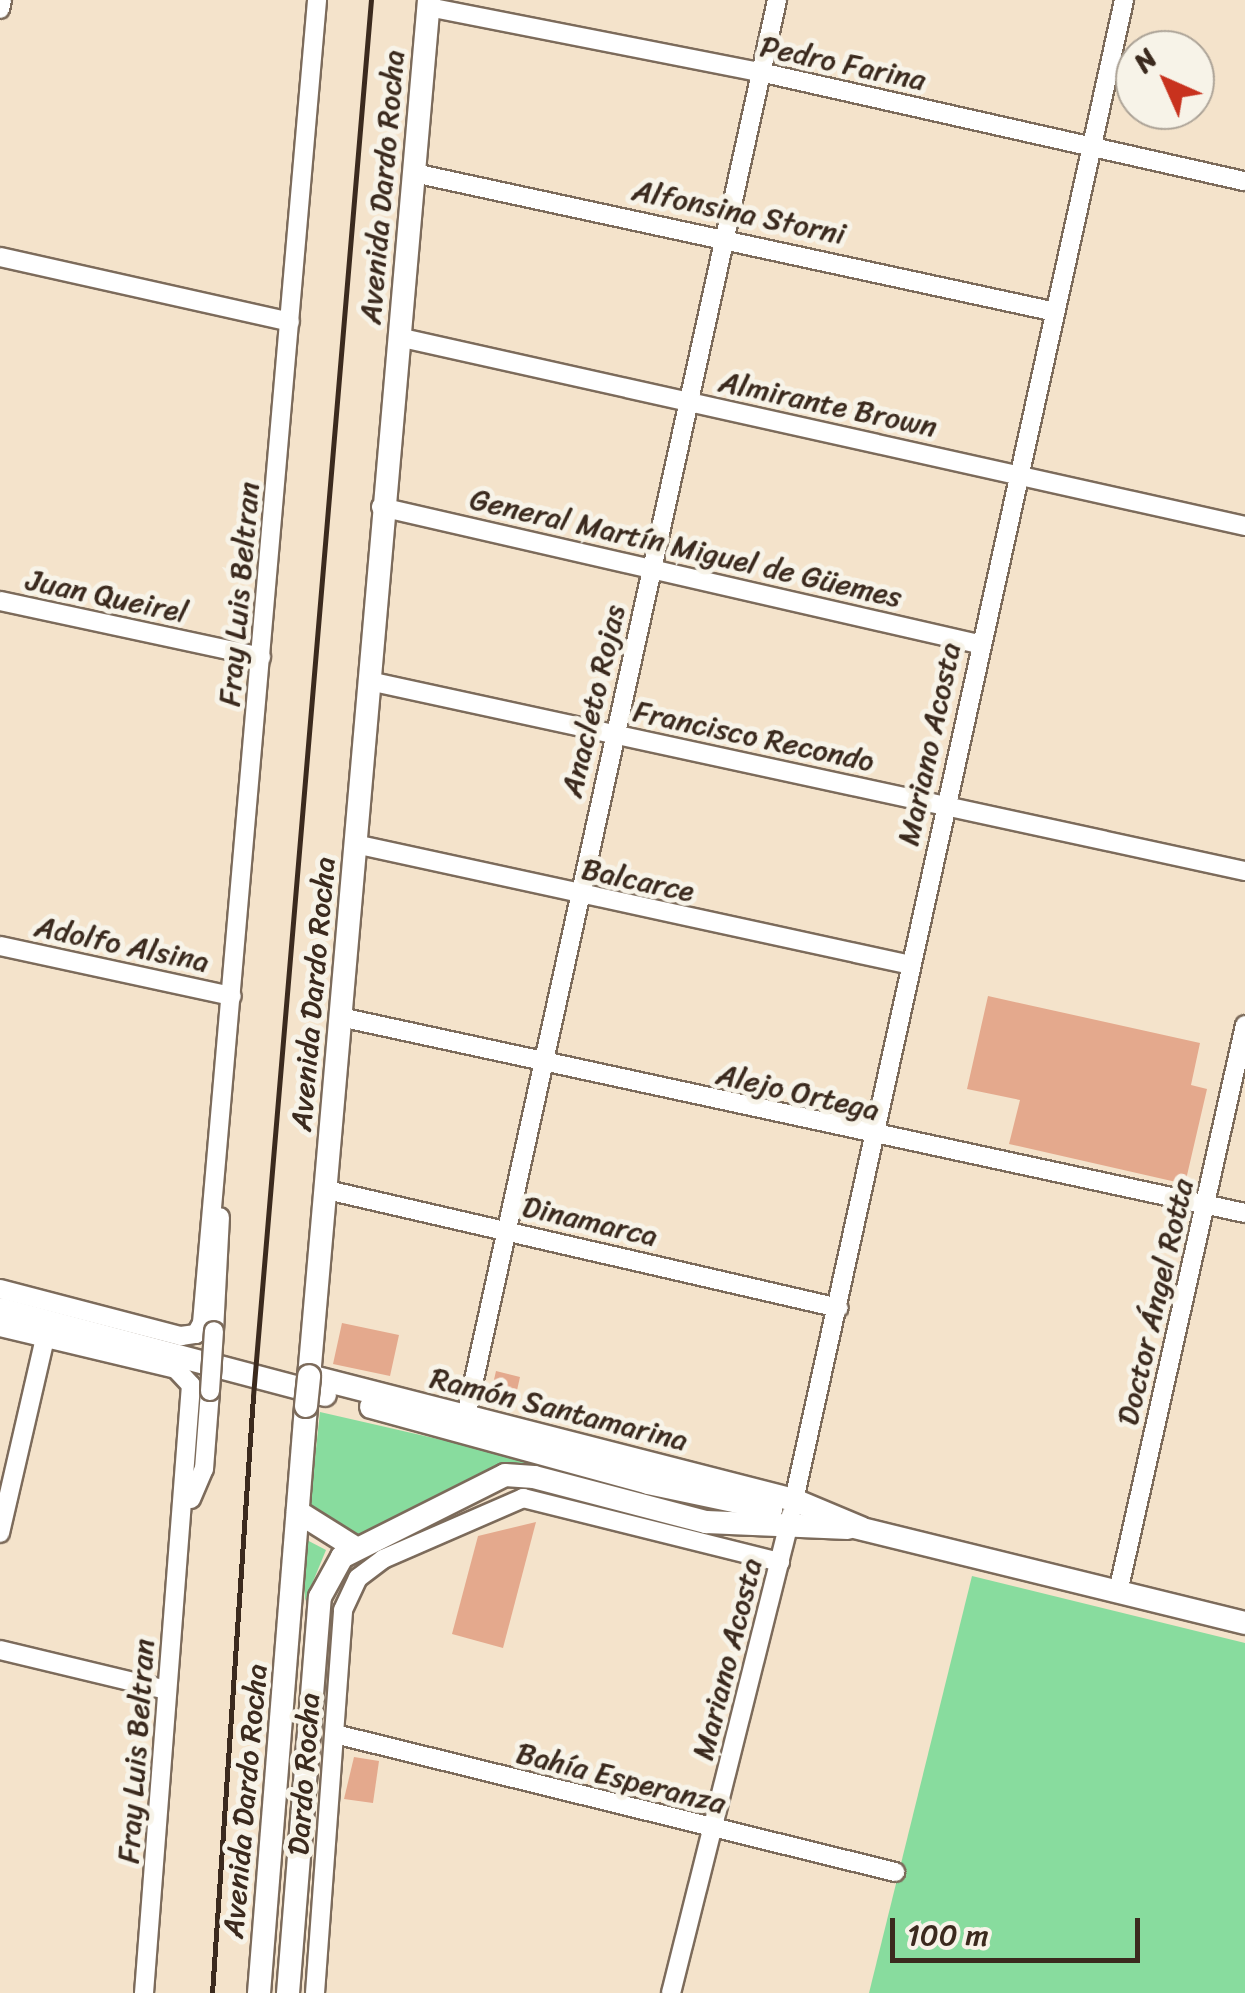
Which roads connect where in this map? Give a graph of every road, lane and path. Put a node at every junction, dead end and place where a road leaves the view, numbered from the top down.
1 (2, 0) edge
2 (317, 0) edge
3 (777, 0) edge
4 (1124, 0) edge
5 (428, 3) edge
6 (0, 8) edge
7 (760, 72) junction
8 (1091, 146) junction
9 (414, 174) junction
10 (1245, 180) edge
11 (725, 235) junction
12 (0, 257) edge
13 (1052, 311) junction
14 (290, 322) junction
15 (398, 337) junction
16 (687, 402) junction
17 (1018, 472) junction
18 (381, 507) junction
19 (1245, 526) edge
20 (652, 566) junction
21 (0, 601) edge
22 (978, 644) junction
23 (261, 657) junction
24 (369, 681) junction
25 (614, 733) junction
26 (943, 806) junction
27 (354, 844) junction
28 (1245, 871) edge
29 (578, 896) junction
30 (0, 946) edge
31 (911, 965) junction
32 (232, 996) junction
33 (340, 1018) junction
34 (1245, 1024) edge
35 (539, 1061) junction
36 (877, 1138) junction
37 (327, 1190) junction
38 (1206, 1204) junction
39 (1245, 1213) edge
40 (504, 1230) junction
41 (0, 1289) edge
42 (839, 1308) junction
43 (0, 1309) edge
44 (0, 1328) edge
45 (205, 1332) junction
46 (45, 1338) junction
47 (309, 1376) junction
48 (200, 1388) junction
49 (466, 1416) junction
50 (298, 1512) junction
51 (791, 1514) junction
52 (0, 1533) edge
53 (354, 1547) junction
54 (780, 1562) junction
55 (1118, 1592) junction
56 (1245, 1623) edge
57 (0, 1650) edge
58 (166, 1690) junction
59 (335, 1734) junction
60 (712, 1829) junction
61 (895, 1872) dead end
62 (144, 1993) edge
63 (259, 1993) edge
64 (288, 1993) edge
65 (315, 1993) edge
66 (671, 1993) edge

1 - 6 street
2 - 14 street, Fray Luis Beltran
3 - 7 street, Anacleto Rojas
4 - 8 street, Mariano Acosta
5 - 7 street, Pedro Farina
5 - 9 main road, Avenida Dardo Rocha
7 - 8 street, Pedro Farina
7 - 11 street, Anacleto Rojas
8 - 10 street, Pedro Farina
8 - 13 street, Mariano Acosta
9 - 11 street, Alfonsina Storni
9 - 15 main road, Avenida Dardo Rocha
11 - 13 street, Alfonsina Storni
11 - 16 street, Anacleto Rojas
12 - 14 street
13 - 17 street, Mariano Acosta
14 - 23 street, Fray Luis Beltran
15 - 16 street, Almirante Brown
15 - 18 main road, Avenida Dardo Rocha
16 - 17 street, Almirante Brown
16 - 20 street, Anacleto Rojas
17 - 19 street, Almirante Brown
17 - 22 street, Mariano Acosta
18 - 20 street, General Martín Miguel de Güemes
18 - 24 main road, Avenida Dardo Rocha
20 - 22 street, General Martín Miguel de Güemes
20 - 25 street, Anacleto Rojas
21 - 23 street, Juan Queirel
22 - 26 street, Mariano Acosta
23 - 32 street, Fray Luis Beltran
24 - 25 street, Francisco Recondo
24 - 27 main road, Avenida Dardo Rocha
25 - 26 street, Francisco Recondo
25 - 29 street, Anacleto Rojas
26 - 28 street, Francisco Recondo
26 - 31 street, Mariano Acosta
27 - 29 street, Balcarce
27 - 33 main road, Avenida Dardo Rocha
29 - 31 street, Balcarce
29 - 35 street, Anacleto Rojas
30 - 32 street, Adolfo Alsina
31 - 36 street, Mariano Acosta
32 - 45 street, Fray Luis Beltran
33 - 35 street, Alejo Ortega
33 - 37 main road, Avenida Dardo Rocha
34 - 38 street, Doctor Ángel Rotta
35 - 36 street, Alejo Ortega
35 - 40 street, Anacleto Rojas
36 - 38 street, Alejo Ortega
36 - 42 street, Mariano Acosta
37 - 40 street, Dinamarca
37 - 47 main road, Avenida Dardo Rocha
38 - 39 street, Alejo Ortega
38 - 55 street, Doctor Ángel Rotta
40 - 42 street, Dinamarca
40 - 49 street, Anacleto Rojas
41 - 45 street
42 - 51 street, Mariano Acosta
43 - 51 main road, Ramón Santamarina
44 - 46 street
45 - 48 street, Fray Luis Beltran, bridge
46 - 48 street
46 - 52 street
47 - 49 main road, Ramón Santamarina
47 - 50 main road, Avenida Dardo Rocha, bridge
48 - 58 street, Fray Luis Beltran
49 - 51 main road, Ramón Santamarina
50 - 53 main road
50 - 63 main road, Avenida Dardo Rocha
51 - 53 main road, Ramón Santamarina
51 - 54 street, Mariano Acosta
51 - 55 main road, Ramón Santamarina
53 - 64 main road, Avenida Dardo Rocha
54 - 59 street, Dardo Rocha
54 - 60 street, Mariano Acosta
55 - 56 main road, Ramón Santamarina
57 - 58 street
58 - 62 street, Fray Luis Beltran
59 - 60 street, Bahía Esperanza
59 - 65 street, Dardo Rocha
60 - 61 street, Bahía Esperanza
60 - 66 street, Mariano Acosta

